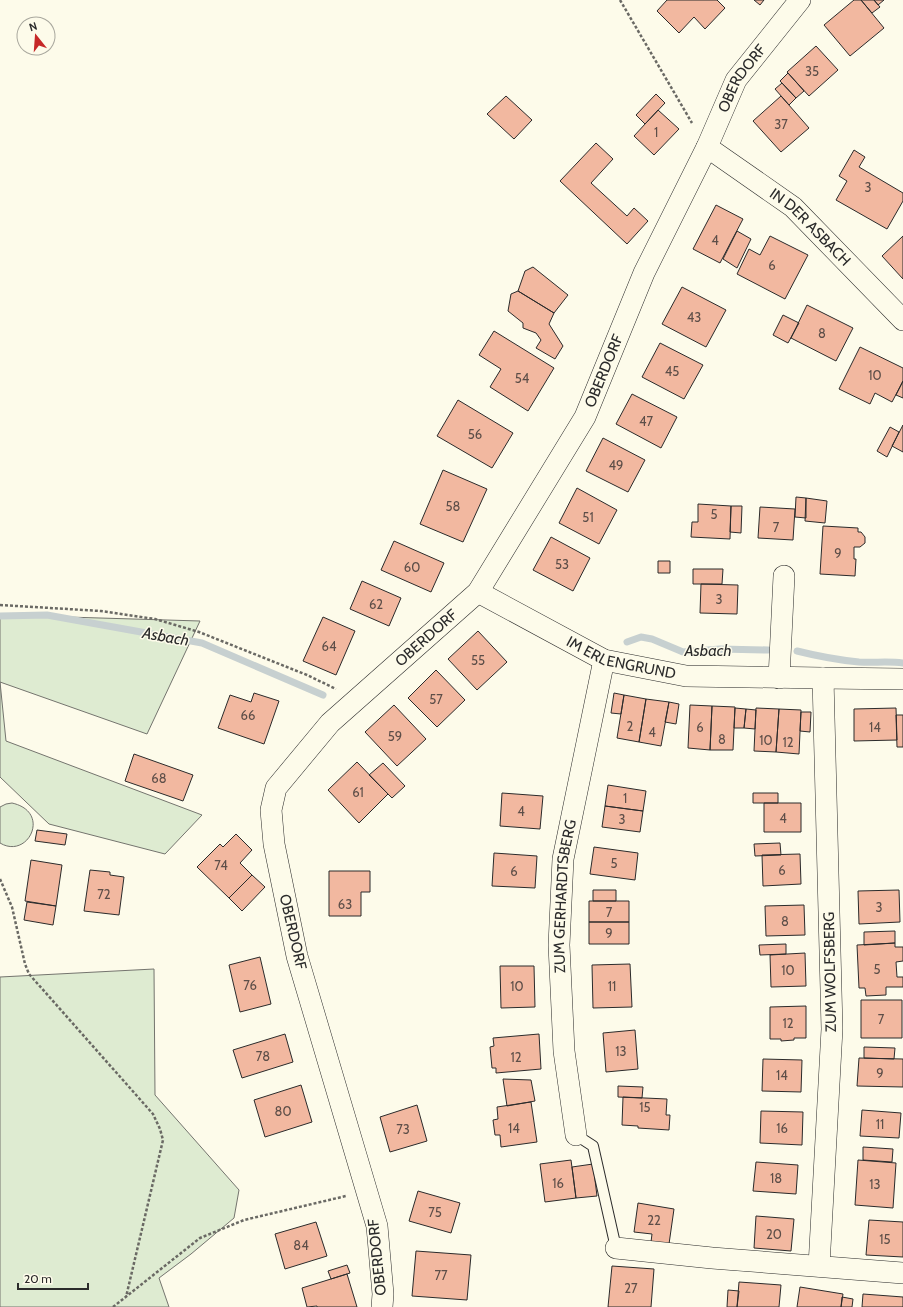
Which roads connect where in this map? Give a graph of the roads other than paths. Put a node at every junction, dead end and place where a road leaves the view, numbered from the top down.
1 (800, 0) edge
2 (706, 148) junction
3 (903, 320) edge
4 (784, 576) dead end
5 (478, 592) junction
6 (604, 660) junction
7 (779, 678) junction
8 (823, 678) junction
9 (903, 679) edge
10 (576, 1135) joint
11 (616, 1248) joint
12 (819, 1266) junction
13 (903, 1273) edge
14 (382, 1307) edge

1 - 2 street, OBERDORF
2 - 3 street, IN DER ASBACH
2 - 5 street, OBERDORF
4 - 7 street
5 - 6 street, IM ERLENGRUND
5 - 14 street, OBERDORF
6 - 7 street, IM ERLENGRUND
6 - 10 street, ZUM GERHARDTSBERG
7 - 8 street, IM ERLENGRUND
8 - 9 street, IM ERLENGRUND
8 - 12 street, ZUM WOLFSBERG
10 - 11 lane
11 - 12 street
12 - 13 street

